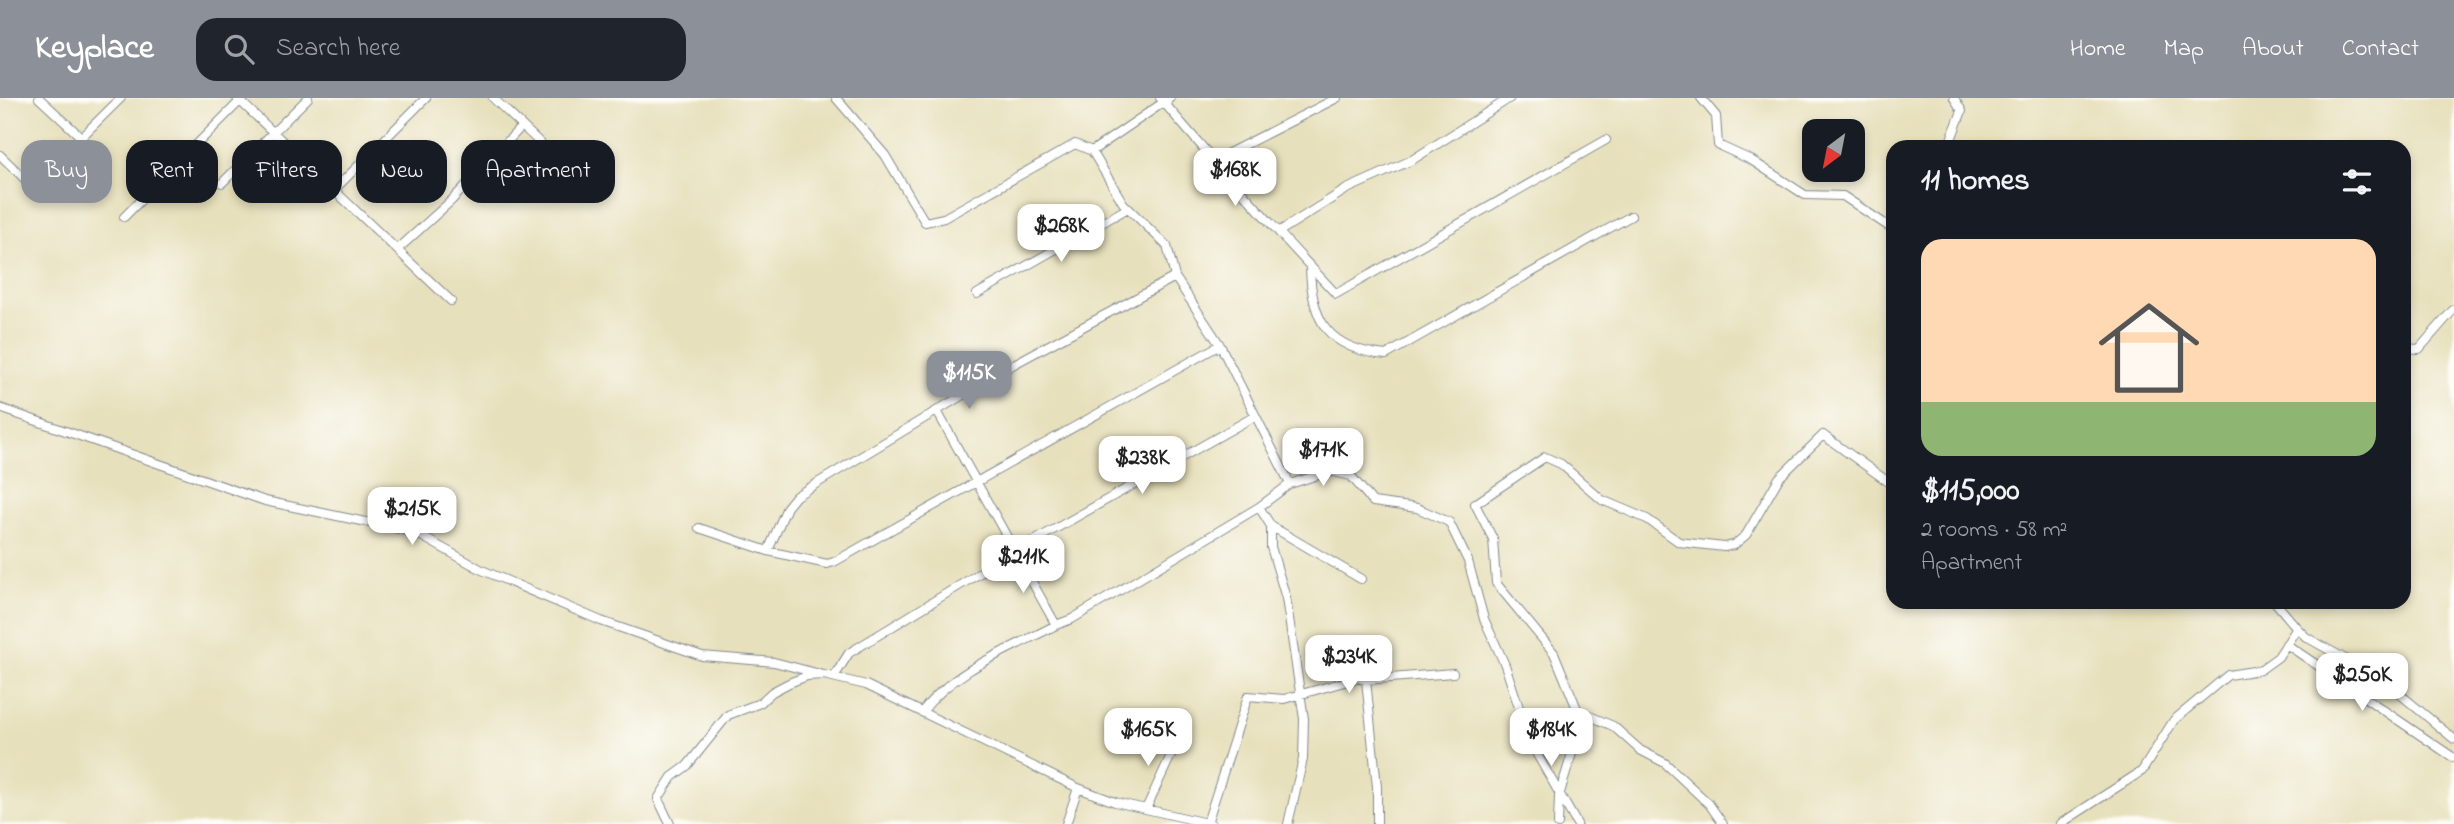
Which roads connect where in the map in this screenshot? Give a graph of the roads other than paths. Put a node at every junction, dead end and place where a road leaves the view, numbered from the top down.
1 (39, 98) edge
2 (308, 98) edge
3 (426, 98) edge
4 (493, 98) edge
5 (836, 98) edge
6 (1337, 98) edge
7 (1510, 98) edge
8 (1700, 98) edge
9 (1954, 98) edge
10 (117, 99) edge
11 (240, 99) edge
12 (1164, 99) edge
13 (522, 126) junction
14 (274, 133) junction
15 (82, 138) junction
16 (281, 140) edge
17 (537, 140) edge
18 (1606, 140) dead end
19 (1951, 140) edge
20 (1092, 151) junction
21 (0, 155) edge
22 (1213, 161) junction
23 (342, 182) edge
24 (222, 183) dead end
25 (342, 199) edge
26 (1128, 208) junction
27 (1631, 216) dead end
28 (124, 217) dead end
29 (1886, 225) edge
30 (1280, 231) junction
31 (398, 249) junction
32 (1310, 266) junction
33 (1174, 276) junction
34 (977, 294) dead end
35 (451, 300) dead end
36 (2454, 309) edge
37 (1220, 345) junction
38 (2411, 348) edge
39 (0, 408) edge
40 (938, 413) junction
41 (1255, 416) junction
42 (1886, 480) edge
43 (976, 481) junction
44 (1290, 484) junction
45 (1259, 508) junction
46 (1271, 526) junction
47 (699, 528) dead end
48 (768, 551) junction
49 (1016, 551) junction
50 (1361, 579) dead end
51 (2281, 609) edge
52 (1056, 625) junction
53 (2297, 628) junction
54 (2286, 644) junction
55 (1453, 673) dead end
56 (824, 675) junction
57 (834, 677) junction
58 (1366, 680) junction
59 (1300, 694) junction
60 (1578, 711) junction
61 (922, 712) junction
62 (2454, 739) edge
63 (1178, 740) dead end
64 (2454, 758) edge
65 (1078, 789) junction
66 (1559, 796) junction
67 (1146, 809) junction
68 (670, 824) edge
69 (1066, 824) edge
70 (1210, 824) edge
71 (1288, 824) edge
72 (1377, 824) edge
73 (1559, 824) edge
74 (1577, 824) edge
75 (1723, 824) edge
76 (2060, 824) edge

1 - 15 street
2 - 14 street
3 - 23 street
4 - 13 street
5 - 20 street
6 - 22 street
7 - 30 street
8 - 29 street
9 - 19 street
10 - 15 street
11 - 14 street
11 - 28 street
12 - 20 street
12 - 22 street
13 - 17 street
13 - 31 street
14 - 16 street
14 - 24 street
15 - 21 street
18 - 32 street
20 - 26 street
22 - 30 street
25 - 31 street
26 - 33 street
26 - 34 street
27 - 32 street
30 - 32 street
31 - 35 street
33 - 37 street
33 - 40 street
36 - 38 street
37 - 41 street
37 - 43 street
39 - 56 street
40 - 43 street
40 - 48 street
41 - 44 street
41 - 49 street
42 - 60 street
43 - 48 street
43 - 49 street
44 - 45 street
44 - 66 street
45 - 46 street
45 - 52 street
46 - 50 street
46 - 59 street
47 - 48 street
49 - 52 street
49 - 57 street
51 - 53 street
52 - 61 street
53 - 54 street
53 - 62 street
54 - 64 street
54 - 76 street
55 - 58 street
56 - 57 street
56 - 68 street
57 - 61 street
58 - 59 street
58 - 72 street
59 - 70 street
59 - 71 street
60 - 66 street
60 - 75 street
61 - 65 street
63 - 67 street
65 - 67 street
65 - 69 street
66 - 73 street
66 - 74 street
67 - 70 street

